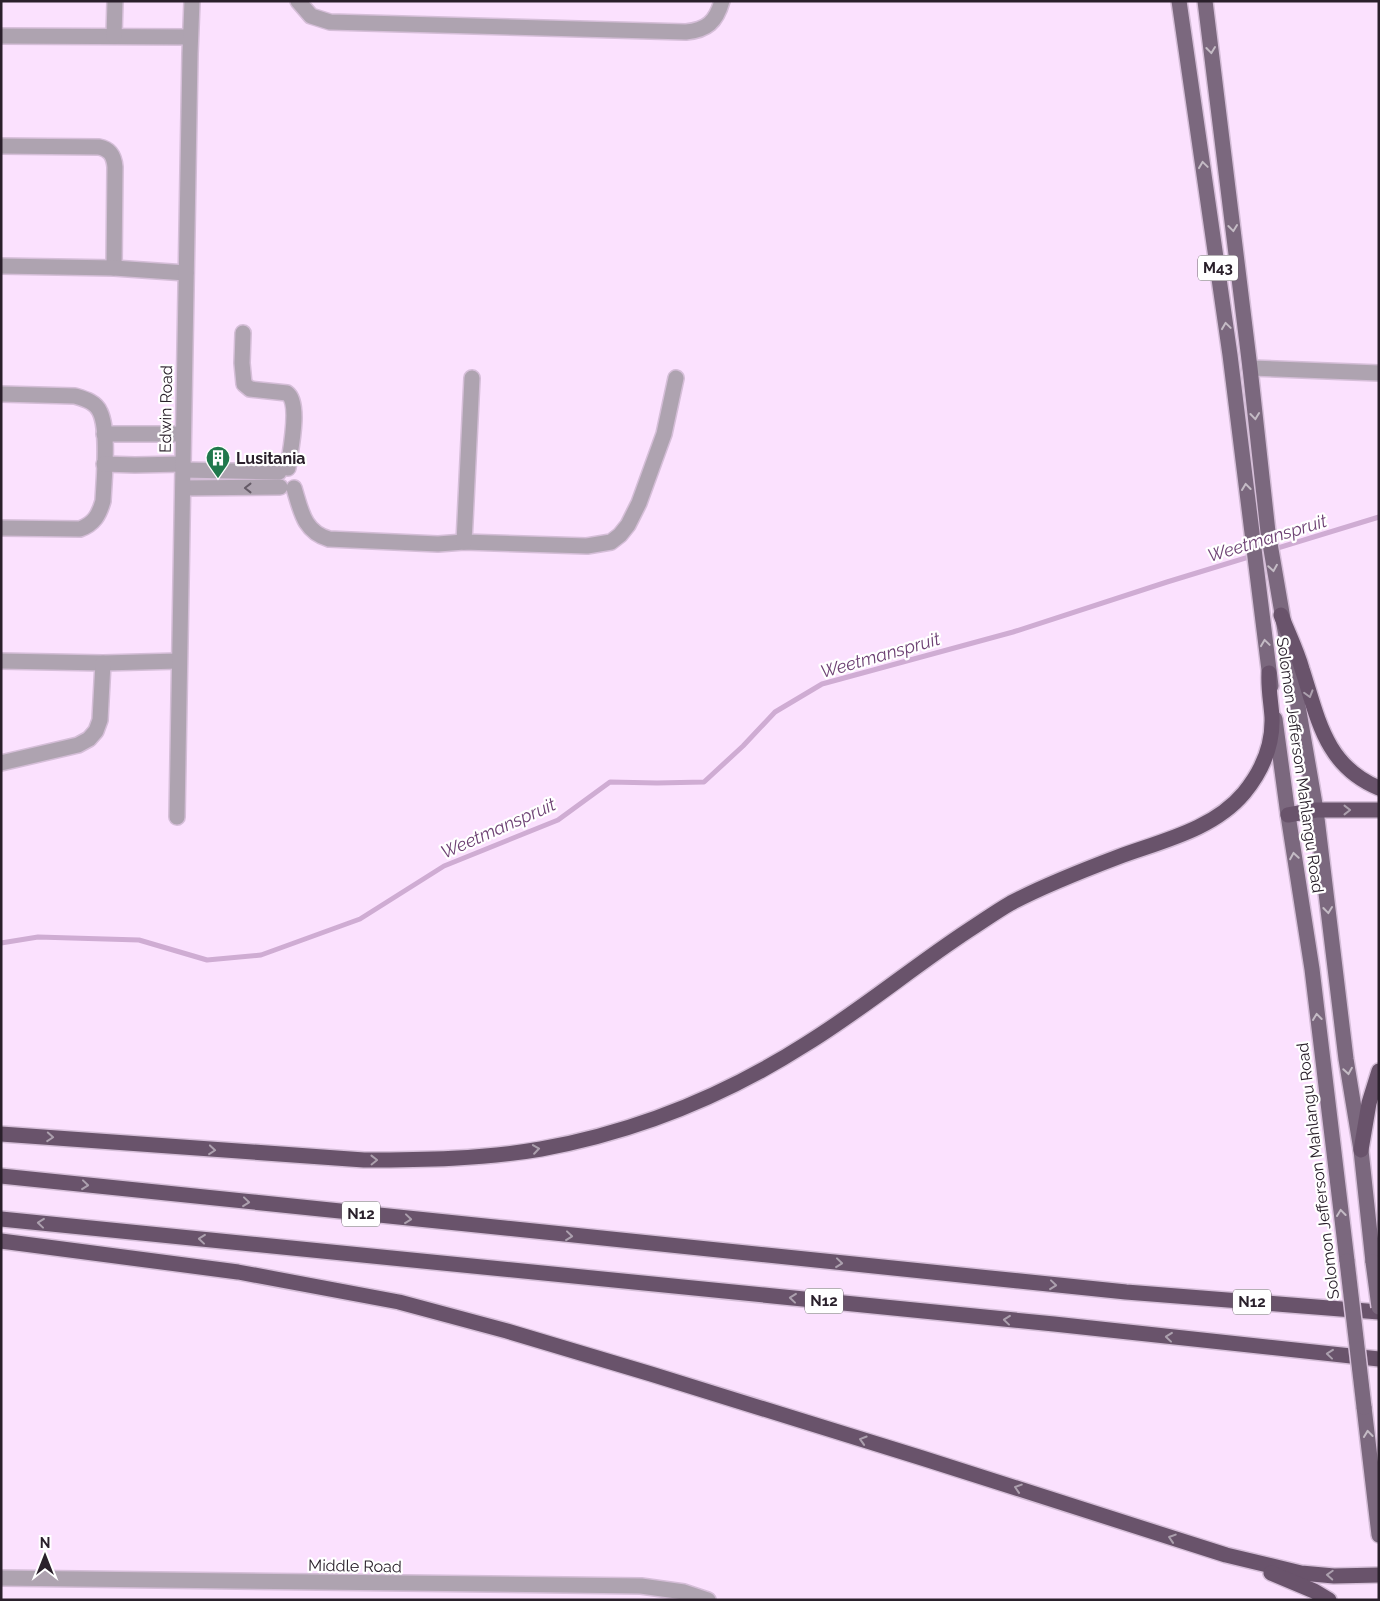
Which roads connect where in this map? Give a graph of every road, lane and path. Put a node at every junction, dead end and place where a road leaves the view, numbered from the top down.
1 (115, 1) edge
2 (192, 1) edge
3 (298, 1) edge
4 (722, 1) edge
5 (1179, 1) edge
6 (1205, 1) edge
7 (1, 36) edge
8 (114, 36) junction
9 (190, 37) junction
10 (1, 146) edge
11 (1, 266) edge
12 (114, 268) junction
13 (186, 273) junction
14 (243, 333) dead end
15 (1250, 368) junction
16 (1379, 374) edge
17 (472, 378) dead end
18 (676, 378) dead end
19 (1, 394) edge
20 (104, 434) junction
21 (183, 434) junction
22 (104, 464) junction
23 (183, 467) junction
24 (284, 470) junction
25 (183, 488) junction
26 (287, 488) junction
27 (1, 528) edge
28 (464, 542) junction
29 (1280, 609) junction
30 (1, 661) edge
31 (178, 661) junction
32 (103, 663) junction
33 (1269, 673) junction
34 (1, 763) edge
35 (1379, 788) edge
36 (1316, 810) junction
37 (1379, 810) edge
38 (1288, 815) junction
39 (176, 817) dead end
40 (1379, 1071) edge
41 (1, 1134) edge
42 (1361, 1150) junction
43 (1, 1176) edge
44 (1, 1219) edge
45 (1, 1241) edge
46 (1126, 1292) junction
47 (1379, 1305) edge
48 (1379, 1312) edge
49 (1379, 1359) edge
50 (1379, 1535) edge
51 (1226, 1555) junction
52 (1379, 1574) edge
53 (1, 1578) edge
54 (708, 1600) edge
55 (1329, 1600) edge

1 - 8 street
2 - 9 street, Edwin Road
3 - 4 street
33 -> 5 main road, Solomon Jefferson Mahlangu Road / M43
6 -> 15 main road, Solomon Jefferson Mahlangu Road / M43
7 - 8 street
8 - 9 street
9 - 13 street, Edwin Road
10 - 12 street
11 - 12 street
12 - 13 street
13 - 21 street, Edwin Road
14 - 24 street
15 - 16 street
15 -> 29 main road, Solomon Jefferson Mahlangu Road / M43
17 - 28 street
18 - 28 street
19 - 20 street
20 - 21 street
20 - 22 street
21 - 23 street, Edwin Road
22 - 23 street
22 - 27 street
23 - 24 street
23 - 25 street, Edwin Road
24 - 26 street
26 -> 25 street
25 - 31 street, Edwin Road
26 - 28 street
29 -> 35 highway
29 - 36 main road, Solomon Jefferson Mahlangu Road
30 - 32 street
31 - 32 street
31 - 39 street, Edwin Road
32 - 34 street
33 - 38 main road, Solomon Jefferson Mahlangu Road
41 -> 33 highway
36 -> 37 highway
36 - 38 highway
36 -> 42 main road, Solomon Jefferson Mahlangu Road
50 -> 38 main road, Solomon Jefferson Mahlangu Road, bridge
40 - 42 highway
42 - 47 main road, Solomon Jefferson Mahlangu Road, bridge
43 -> 46 highway, N12
49 -> 44 highway, N12
51 -> 45 highway
46 - 47 highway
46 - 48 highway, N12
52 -> 51 highway
51 - 55 highway
53 - 54 street, Middle Road

